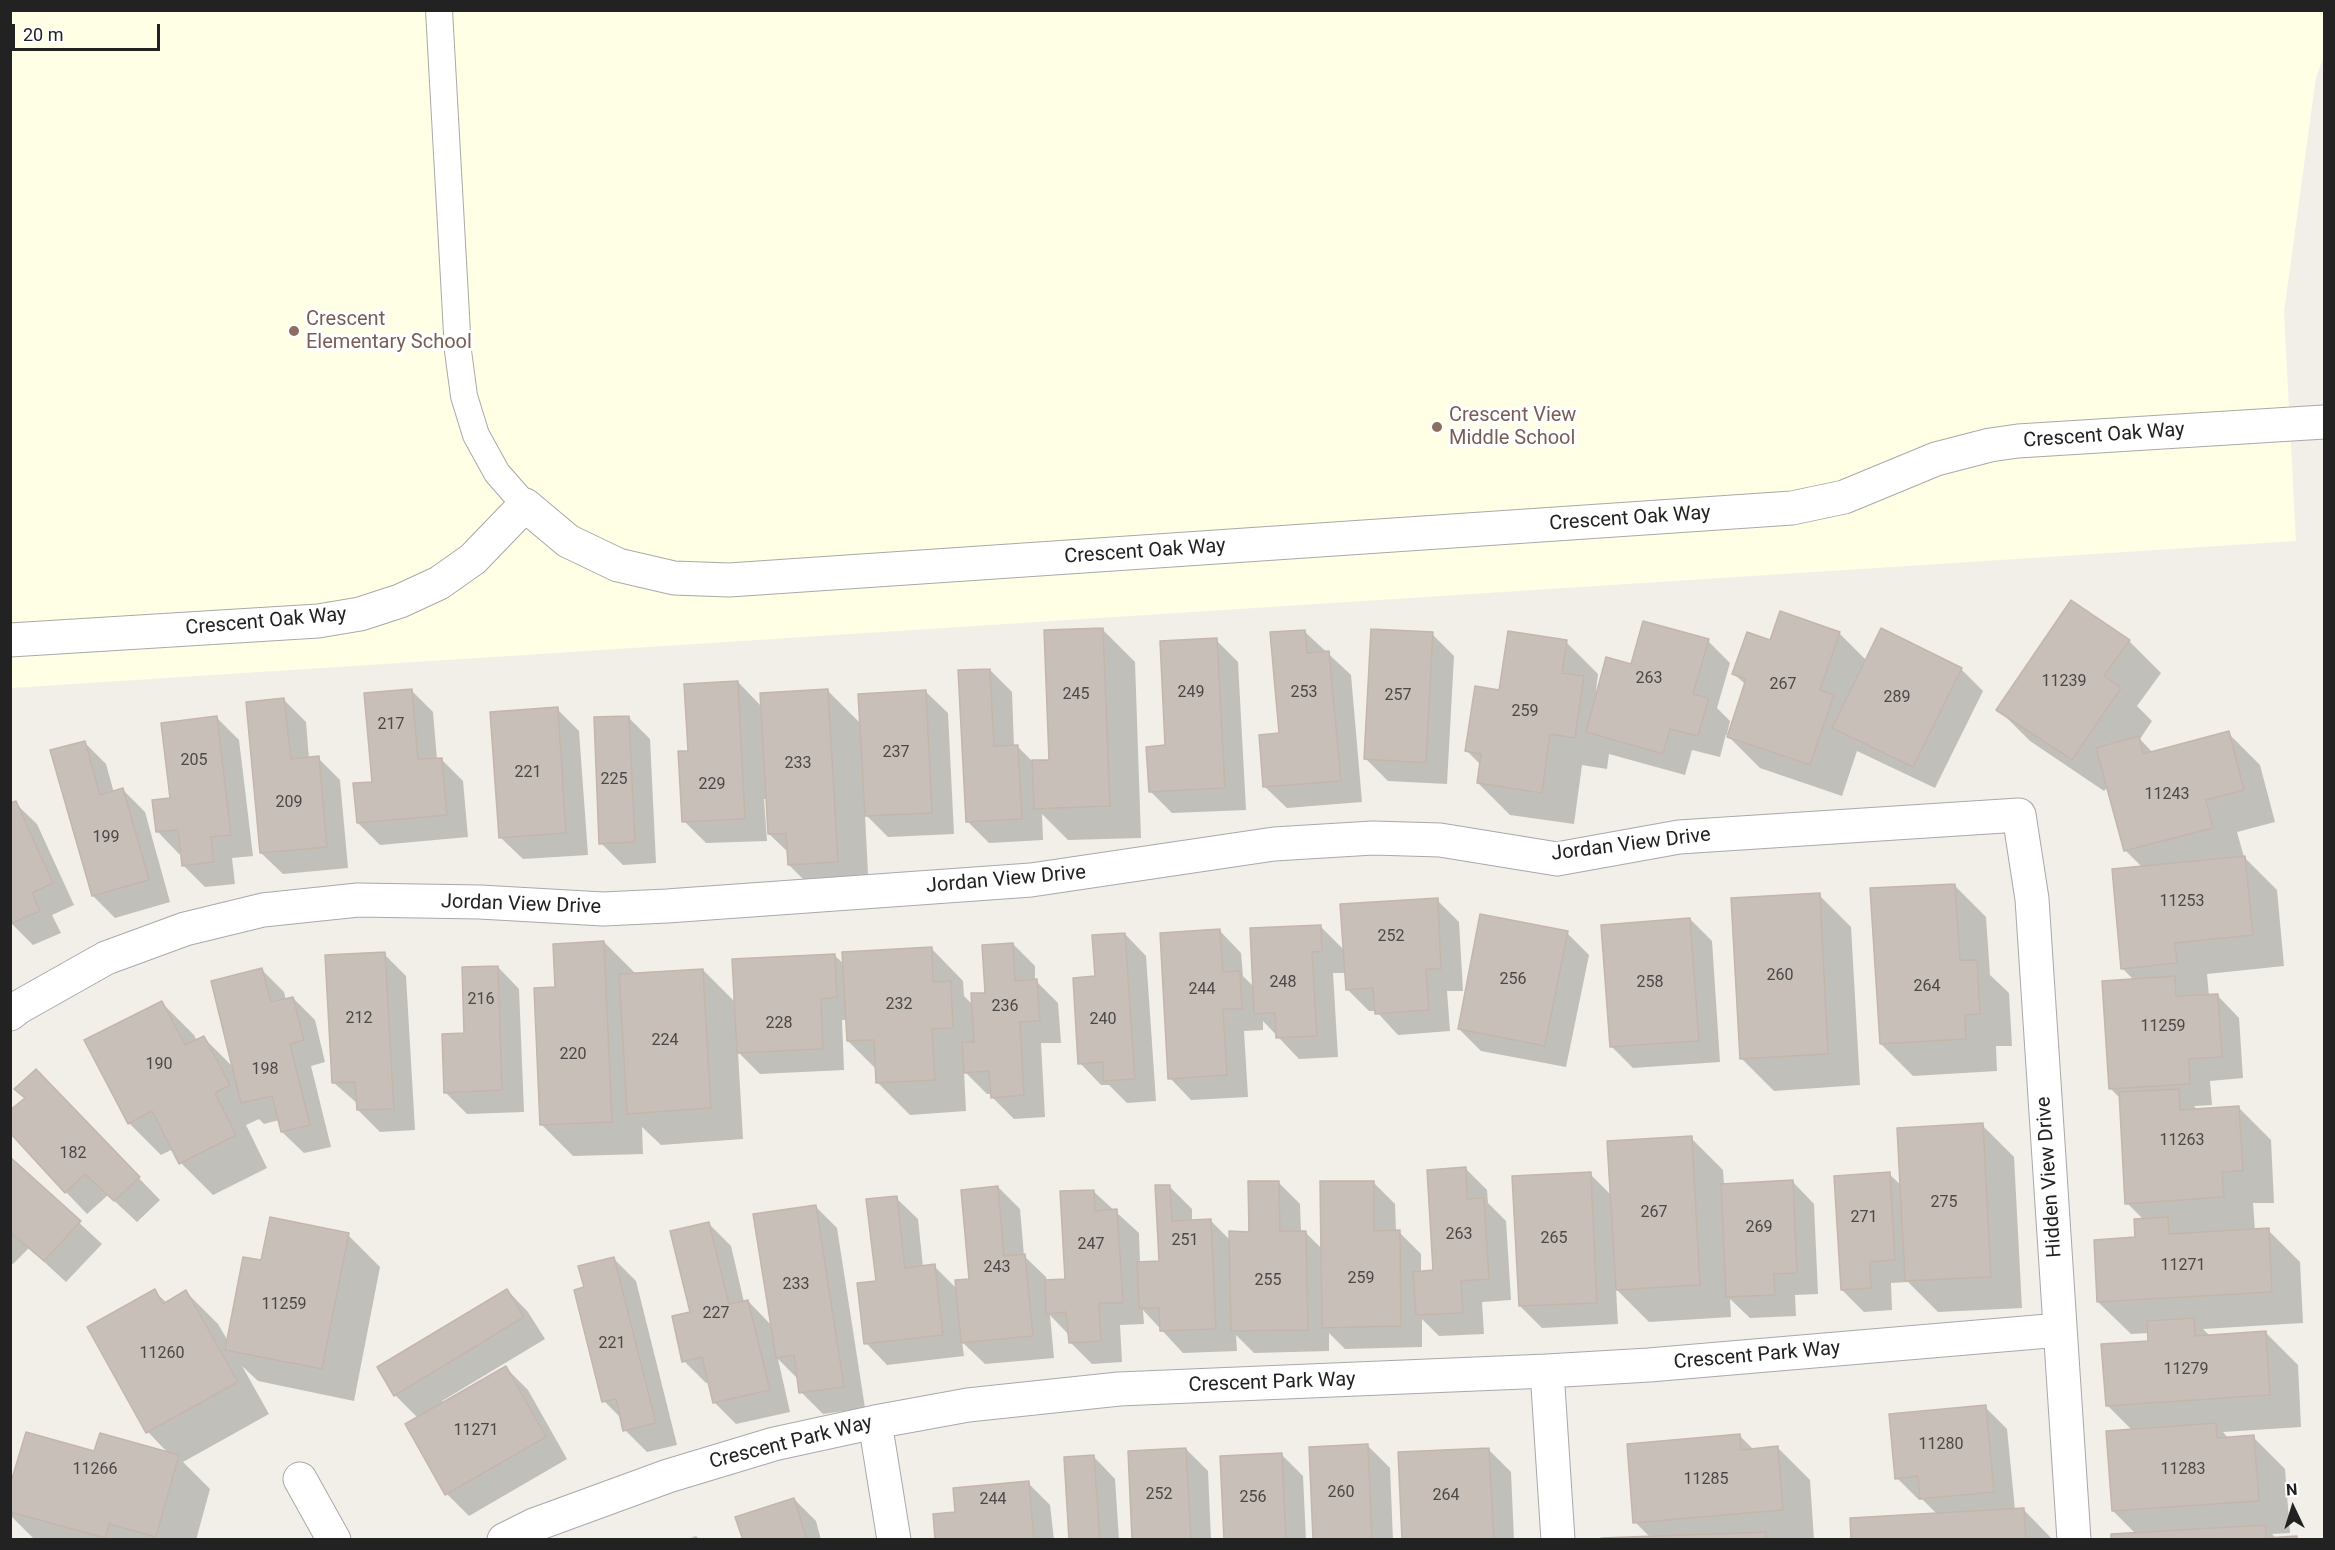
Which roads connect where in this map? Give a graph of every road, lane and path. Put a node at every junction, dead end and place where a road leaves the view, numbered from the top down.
1 (439, 10) edge
2 (2325, 422) edge
3 (525, 505) junction
4 (10, 640) edge
5 (2019, 815) joint
6 (10, 1014) edge
7 (2060, 1330) junction
8 (1547, 1371) junction
9 (875, 1422) junction
10 (300, 1479) dead end
11 (334, 1539) edge
12 (504, 1539) edge
13 (894, 1539) edge
14 (1558, 1539) edge
15 (2074, 1539) edge

1 - 3 lane
2 - 3 street, Crescent Oak Way
3 - 4 street, Crescent Oak Way
5 - 6 street, Jordan View Drive
5 - 7 street, Hidden View Drive
7 - 8 street, Crescent Park Way
7 - 15 street, Hidden View Drive
8 - 9 street, Crescent Park Way
8 - 14 street
9 - 12 street, Crescent Park Way
9 - 13 street
10 - 11 street

